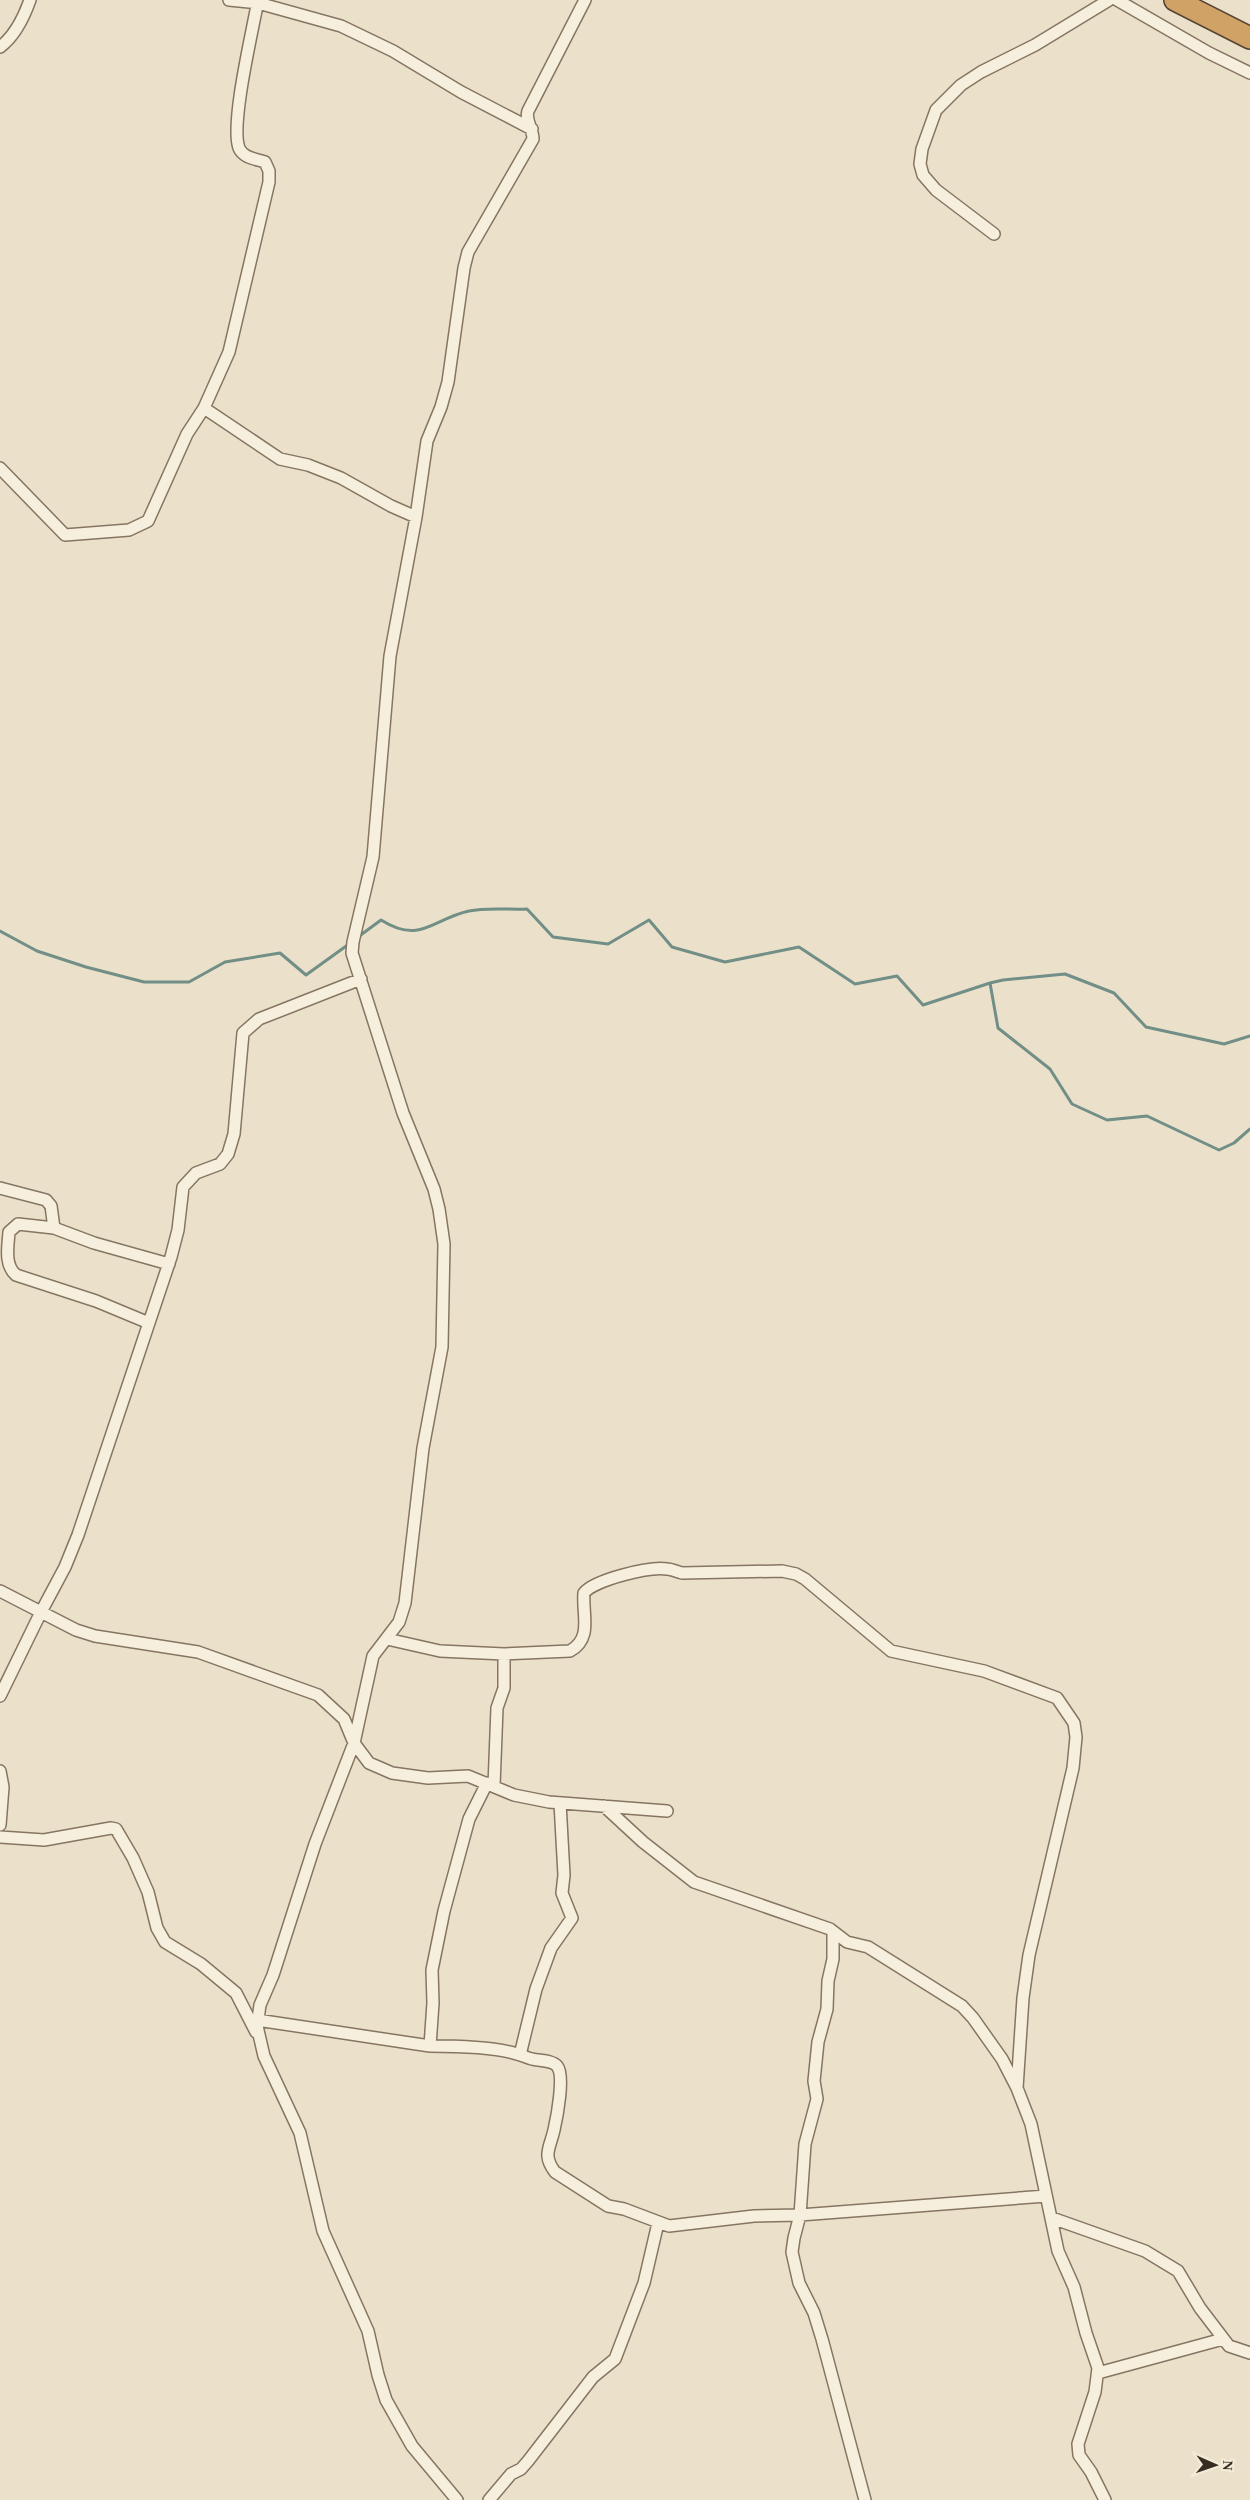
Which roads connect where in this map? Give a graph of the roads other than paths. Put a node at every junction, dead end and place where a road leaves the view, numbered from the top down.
1 (30, 0) edge
2 (229, 0) edge
3 (585, 0) edge
4 (1109, 0) edge
5 (1117, 0) edge
6 (1175, 0) edge
7 (258, 2) edge
8 (1250, 38) edge
9 (0, 47) edge
10 (1250, 72) edge
11 (532, 129) junction
12 (994, 234) dead end
13 (204, 408) junction
14 (0, 468) edge
15 (416, 517) junction
16 (361, 979) junction
17 (0, 1188) edge
18 (54, 1228) junction
19 (169, 1264) junction
20 (149, 1323) junction
21 (0, 1592) edge
22 (41, 1612) junction
23 (387, 1639) junction
24 (504, 1654) junction
25 (0, 1696) edge
26 (354, 1743) junction
27 (0, 1771) edge
28 (491, 1784) junction
29 (560, 1803) junction
30 (604, 1806) junction
31 (668, 1811) dead end
32 (0, 1825) edge
33 (0, 1837) edge
34 (833, 1932) junction
35 (257, 2020) junction
36 (259, 2038) junction
37 (430, 2046) junction
38 (520, 2055) junction
39 (1017, 2088) junction
40 (1046, 2196) junction
41 (800, 2215) junction
42 (1052, 2218) junction
43 (658, 2223) junction
44 (1224, 2339) junction
45 (1250, 2353) edge
46 (1098, 2374) junction
47 (457, 2500) edge
48 (489, 2500) edge
49 (865, 2500) edge
50 (1105, 2500) edge

1 - 9 street
2 - 7 street
3 - 11 street
4 - 12 street
5 - 10 street
6 - 8 highway
7 - 11 street
7 - 13 street
11 - 15 street
13 - 14 street
13 - 15 street
15 - 16 street
16 - 19 street
16 - 23 street
17 - 18 street
18 - 19 street
18 - 20 street
19 - 20 street
20 - 22 street
21 - 22 street
22 - 25 street
22 - 26 street
23 - 24 street
23 - 26 street
24 - 28 street
24 - 39 street
26 - 28 street
26 - 35 street
27 - 32 street
28 - 29 street
28 - 37 street
29 - 30 street
29 - 38 street
30 - 31 street
30 - 34 street
33 - 36 street
34 - 39 street
34 - 41 street
35 - 36 street
35 - 37 street
36 - 47 street
37 - 38 street
38 - 43 street
39 - 40 street
40 - 41 street
40 - 42 street
41 - 43 street
41 - 49 street
42 - 44 street
42 - 46 street
43 - 48 street
44 - 45 street
44 - 46 street
46 - 50 street

